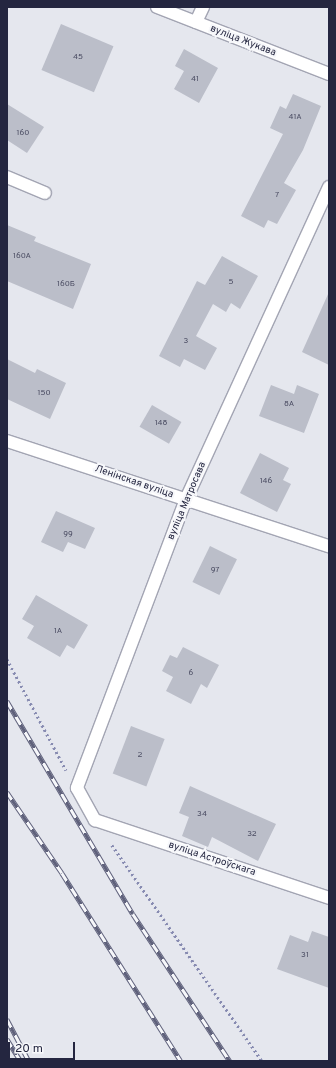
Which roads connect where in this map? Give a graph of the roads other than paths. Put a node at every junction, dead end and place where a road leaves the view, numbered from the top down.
1 (157, 7) edge
2 (203, 7) edge
3 (196, 22) junction
4 (329, 74) edge
5 (7, 176) edge
6 (329, 187) edge
7 (45, 194) dead end
8 (7, 441) edge
9 (186, 499) junction
10 (329, 546) edge
11 (95, 820) joint
12 (329, 898) edge

1 - 3 street, вуліца Жукава
2 - 3 street
3 - 4 street, вуліца Жукава
5 - 7 street
6 - 9 street, вуліца Матросава
8 - 9 street, Ленінская вуліца
9 - 10 street, Ленінская вуліца
9 - 11 street, вуліца Матросава
11 - 12 street, вуліца Астроўскага

